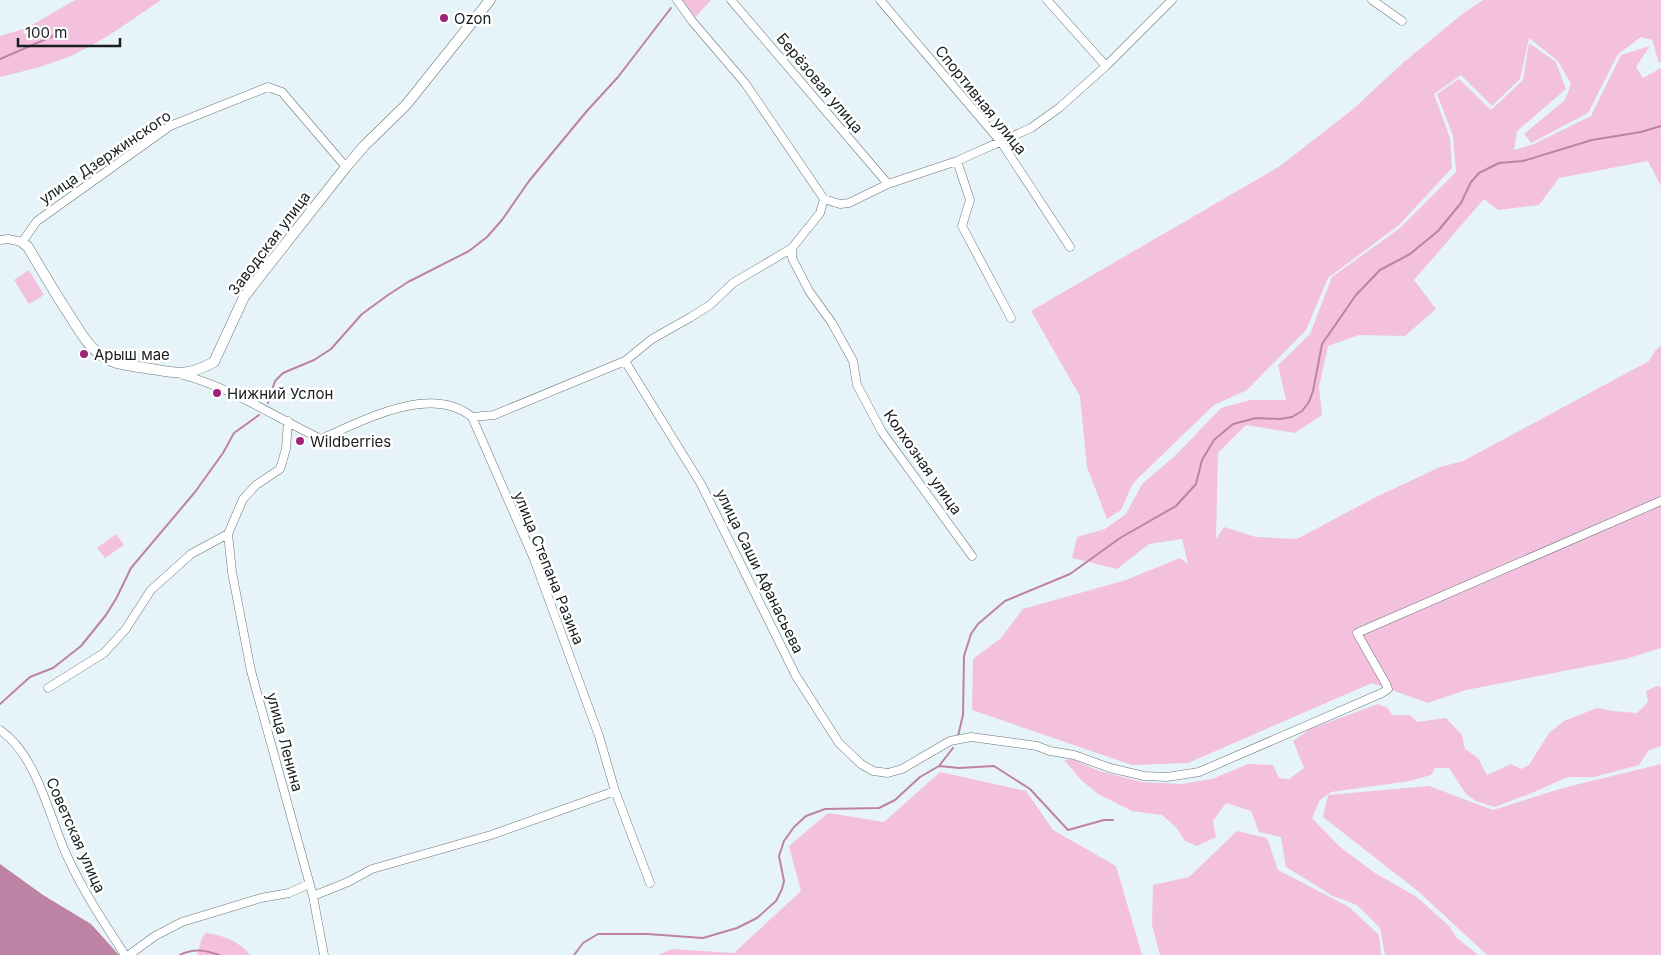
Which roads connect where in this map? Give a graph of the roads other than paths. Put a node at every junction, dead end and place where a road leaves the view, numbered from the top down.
1 (490, 0) edge
2 (676, 0) edge
3 (731, 0) edge
4 (880, 0) edge
5 (1047, 0) edge
6 (1172, 0) edge
7 (1372, 0) edge
8 (1402, 21) dead end
9 (1106, 66) junction
10 (1001, 142) junction
11 (957, 161) junction
12 (346, 168) junction
13 (888, 184) junction
14 (824, 199) junction
15 (0, 240) edge
16 (22, 242) junction
17 (1070, 247) dead end
18 (792, 248) junction
19 (1011, 318) dead end
20 (625, 361) junction
21 (180, 374) junction
22 (472, 417) junction
23 (288, 421) junction
24 (1661, 501) edge
25 (228, 534) junction
26 (972, 556) dead end
27 (48, 688) dead end
28 (0, 730) edge
29 (615, 791) junction
30 (650, 883) dead end
31 (309, 884) junction
32 (313, 896) junction
33 (125, 955) edge
34 (129, 955) edge
35 (324, 955) edge

1 - 12 street, Заводская улица
2 - 14 street
3 - 13 street, Берёзовая улица
4 - 10 street, Спортивная улица
5 - 9 street
6 - 9 street
7 - 8 street
9 - 10 street
10 - 11 street
10 - 17 street, Спортивная улица
11 - 13 street
11 - 19 street
12 - 16 street, улица Дзержинского
12 - 21 street, Заводская улица
13 - 14 street
14 - 18 street
15 - 16 street
16 - 21 street, Заводская улица
18 - 20 street
18 - 26 street, Колхозная улица
20 - 22 street
20 - 24 street, улица Саши Афанасьева
21 - 23 street
22 - 23 street
22 - 29 street, улица Степана Разина
23 - 25 street
25 - 27 street
25 - 31 street, улица Ленина
28 - 33 street, Советская улица
29 - 30 street, улица Степана Разина
29 - 32 street
31 - 32 street, улица Ленина
31 - 34 street
32 - 35 street, улица Ленина

